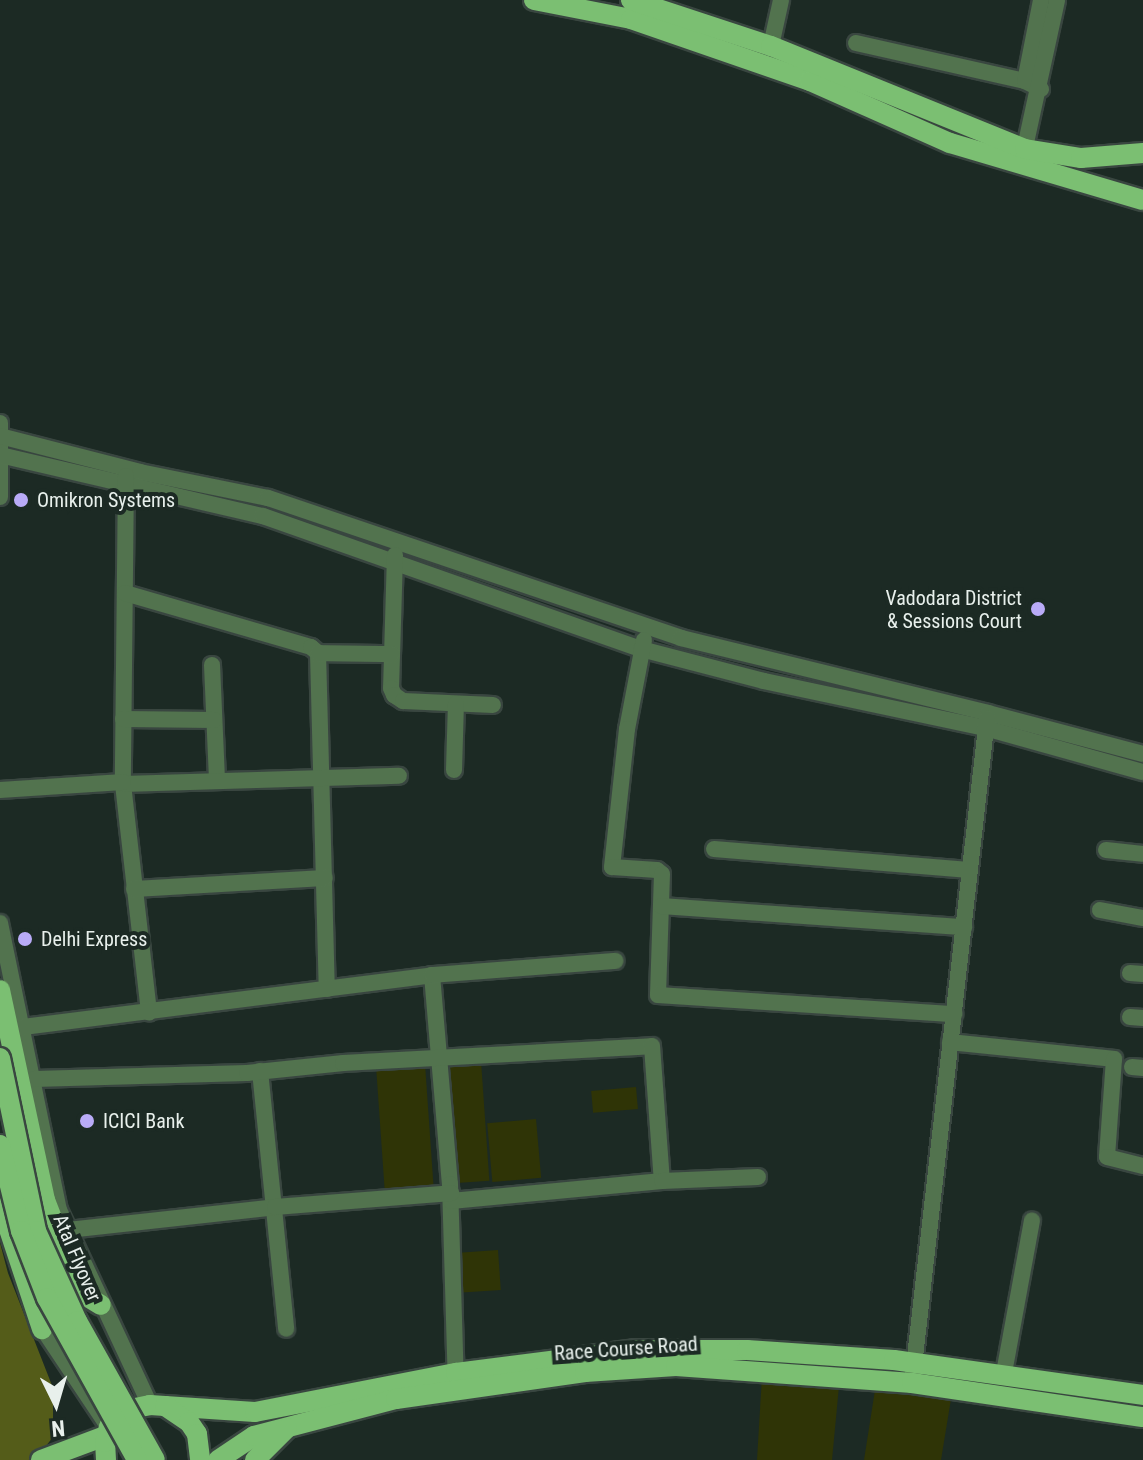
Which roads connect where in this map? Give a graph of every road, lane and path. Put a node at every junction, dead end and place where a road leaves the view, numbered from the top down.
1 (534, 0) edge
2 (631, 0) edge
3 (781, 0) edge
4 (1041, 0) edge
5 (1057, 0) edge
6 (856, 43) dead end
7 (771, 46) junction
8 (1025, 81) junction
9 (1041, 89) junction
10 (1143, 153) edge
11 (1023, 158) junction
12 (1143, 200) edge
13 (0, 423) edge
14 (0, 436) edge
15 (0, 455) edge
16 (126, 476) junction
17 (0, 497) edge
18 (395, 541) junction
19 (395, 564) junction
20 (125, 593) junction
21 (648, 627) junction
22 (641, 649) junction
23 (318, 653) junction
24 (392, 654) junction
25 (212, 665) dead end
26 (456, 704) junction
27 (493, 705) dead end
28 (123, 719) junction
29 (214, 720) junction
30 (986, 720) junction
31 (1143, 754) edge
32 (454, 770) dead end
33 (1143, 772) edge
34 (399, 776) dead end
35 (323, 778) junction
36 (217, 781) junction
37 (123, 783) junction
38 (0, 790) edge
39 (714, 849) dead end
40 (1106, 850) dead end
41 (1143, 854) edge
42 (969, 870) junction
43 (325, 878) junction
44 (134, 889) junction
45 (661, 906) junction
46 (1100, 910) dead end
47 (1143, 918) edge
48 (0, 923) edge
49 (964, 927) junction
50 (615, 961) dead end
51 (432, 975) junction
52 (327, 989) junction
53 (0, 990) edge
54 (149, 1013) junction
55 (954, 1014) junction
56 (23, 1027) junction
57 (950, 1042) junction
58 (0, 1058) edge
59 (439, 1059) junction
60 (260, 1071) junction
61 (34, 1079) junction
62 (0, 1145) edge
63 (1143, 1166) edge
64 (758, 1177) dead end
65 (662, 1181) junction
66 (451, 1197) junction
67 (0, 1202) edge
68 (275, 1207) junction
69 (1032, 1221) dead end
70 (0, 1223) edge
71 (68, 1230) junction
72 (101, 1305) junction
73 (42, 1329) junction
74 (286, 1329) dead end
75 (914, 1372) junction
76 (1004, 1373) junction
77 (456, 1382) junction
78 (1143, 1395) edge
79 (157, 1406) junction
80 (1143, 1417) edge
81 (290, 1425) junction
82 (107, 1432) junction
83 (41, 1460) edge
84 (106, 1460) edge
85 (137, 1460) edge
86 (155, 1460) edge
87 (200, 1460) edge
88 (218, 1460) edge
89 (255, 1460) edge

1 - 11 main road
2 - 7 main road
3 - 7 street
4 - 8 street
5 - 9 street
6 - 8 street
7 - 11 main road
8 - 9 street
9 - 11 street
10 - 11 main road
11 - 12 main road
13 - 14 street
14 - 15 street
14 - 16 street
15 - 16 street
15 - 17 street
16 - 18 street
16 - 19 street
16 - 20 street
18 - 19 street
18 - 21 street
19 - 22 street
19 - 24 street
20 - 23 street
20 - 28 street
21 - 22 street
21 - 30 street
22 - 30 street
22 - 45 street
23 - 24 street
23 - 35 street
24 - 26 street
25 - 29 street
26 - 27 street
26 - 32 street
28 - 29 street
28 - 37 street
29 - 36 street
30 - 31 street
30 - 33 street
30 - 42 street
34 - 35 street
35 - 36 street
35 - 43 street
36 - 37 street
37 - 38 street
37 - 44 street
39 - 42 street
40 - 41 street
42 - 49 street
43 - 44 street
43 - 52 street
44 - 54 street
45 - 49 street
45 - 55 street
46 - 47 street
48 - 56 street
49 - 55 street
50 - 51 street
51 - 52 street
51 - 59 street
52 - 54 street
53 - 72 main road
54 - 56 street
55 - 57 street
56 - 61 street
57 - 63 street
57 - 75 street
58 - 86 main road, Atal Flyover, bridge
59 - 60 street
59 - 65 street
59 - 66 street
60 - 61 street
60 - 68 street
61 - 71 street
62 - 85 main road, Atal Flyover, bridge
64 - 65 street
65 - 66 street
66 - 68 street
66 - 77 street
67 - 73 main road
68 - 71 street
68 - 74 street
69 - 76 street
70 - 73 street
71 - 72 street
72 - 79 street
73 - 82 street
75 - 76 main road, Race Course Road
75 - 77 main road, Race Course Road
75 - 80 main road, Race Course Road
76 - 78 main road, Race Course Road
77 - 79 main road, Race Course Road
77 - 81 main road, Race Course Road
79 - 82 main road
79 - 87 main road
81 - 88 main road, Race Course Road
81 - 89 main road
82 - 83 main road
82 - 84 main road

